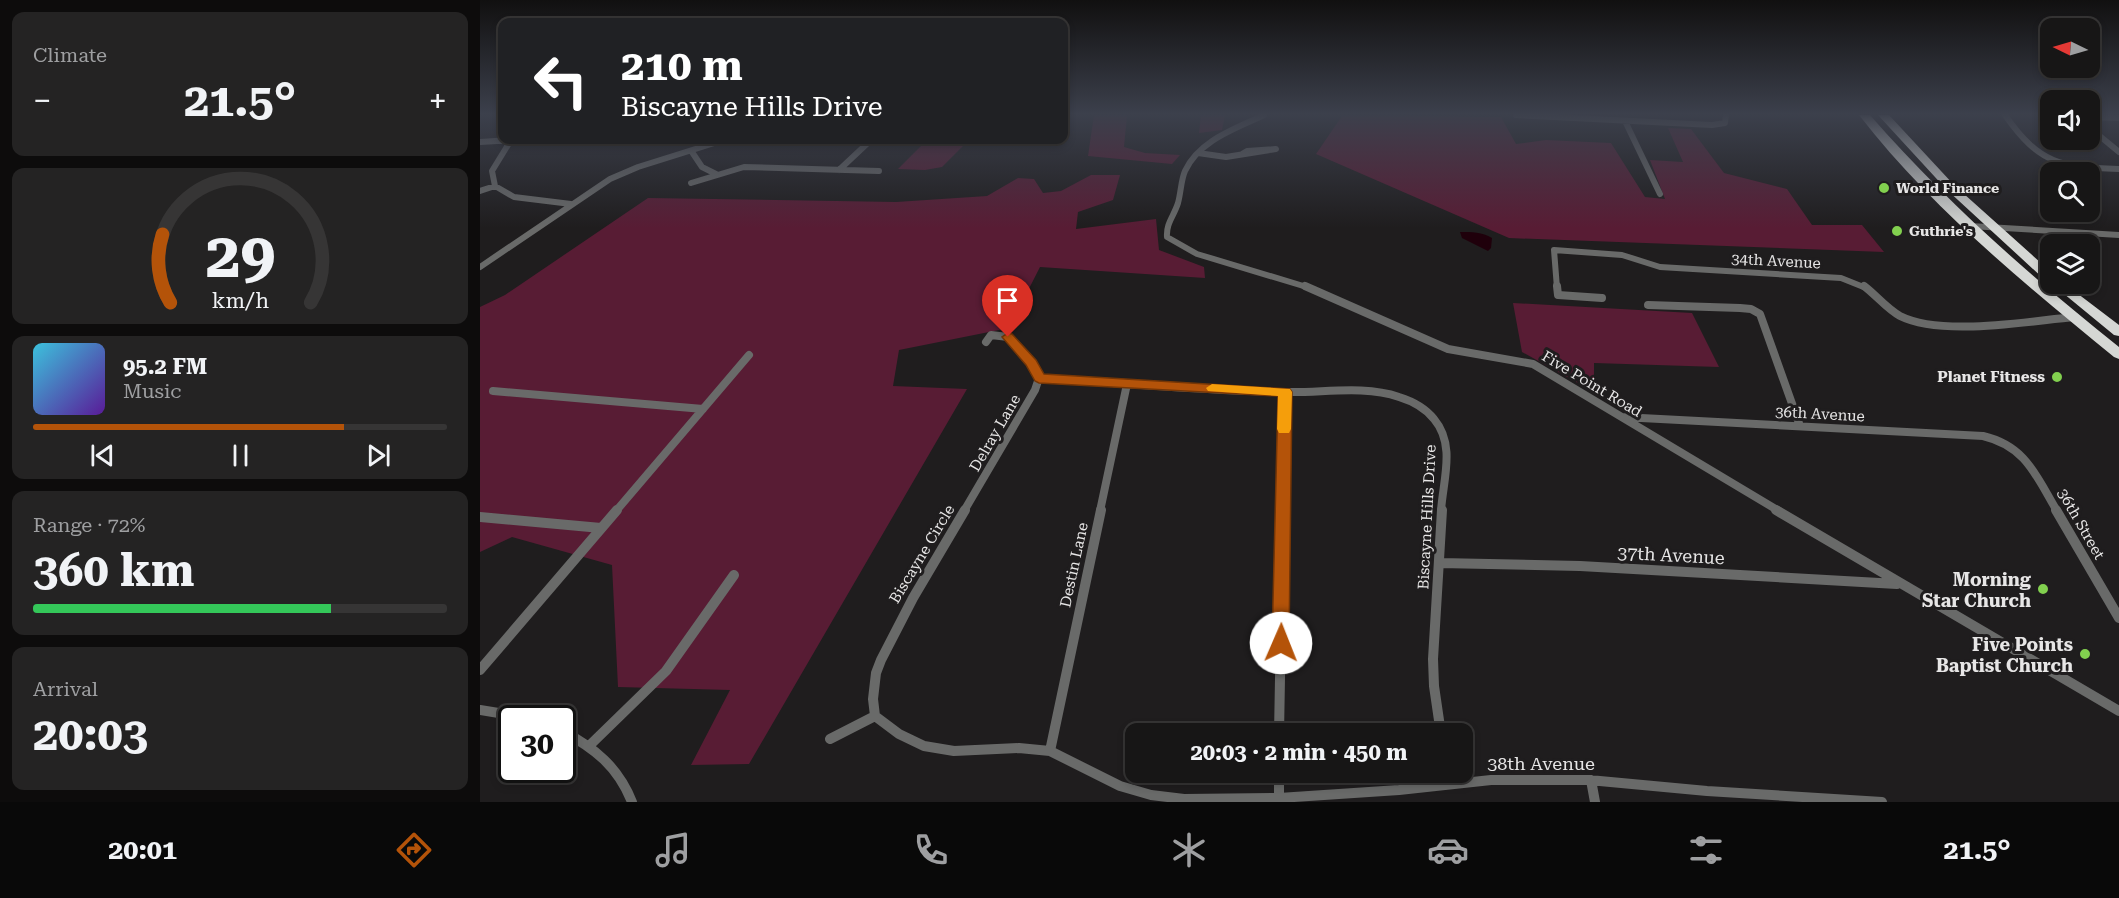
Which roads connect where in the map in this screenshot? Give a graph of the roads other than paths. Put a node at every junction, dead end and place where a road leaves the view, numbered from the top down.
1 (503, 152) edge
2 (690, 152) edge
3 (692, 152) edge
4 (858, 152) edge
5 (1255, 152) edge
6 (1640, 152) edge
7 (1896, 152) edge
8 (1916, 152) edge
9 (2036, 152) edge
10 (1198, 153) joint
11 (2119, 169) edge
12 (839, 170) junction
13 (879, 171) dead end
14 (716, 174) junction
15 (692, 183) dead end
16 (495, 186) junction
17 (480, 191) edge
18 (1660, 194) dead end
19 (571, 204) junction
20 (1969, 226) junction
21 (1995, 228) junction
22 (2119, 235) edge
23 (480, 267) edge
24 (2040, 268) edge
25 (2071, 294) edge
26 (1602, 298) dead end
27 (1648, 305) dead end
28 (2075, 317) junction
29 (2119, 332) edge
30 (986, 342) dead end
31 (2119, 342) edge
32 (2119, 354) edge
33 (750, 355) dead end
34 (1039, 378) junction
35 (1127, 384) junction
36 (493, 391) dead end
37 (1285, 392) junction
38 (703, 409) junction
39 (1621, 417) junction
40 (1800, 426) junction
41 (2014, 448) joint
42 (972, 500) joint
43 (480, 517) edge
44 (601, 528) junction
45 (1440, 563) junction
46 (734, 575) dead end
47 (1900, 584) junction
48 (2119, 618) edge
49 (480, 670) edge
50 (480, 710) edge
51 (2119, 711) edge
52 (498, 713) edge
53 (875, 716) junction
54 (1279, 723) edge
55 (1439, 723) edge
56 (576, 738) edge
57 (830, 739) dead end
58 (590, 745) junction
59 (1050, 751) junction
60 (1473, 779) edge
61 (1591, 780) junction
62 (1279, 783) edge
63 (1428, 783) edge
64 (1279, 798) junction
65 (632, 802) edge
66 (1595, 802) edge
67 (1881, 802) edge

1 - 16 street
2 - 19 street
3 - 14 street
4 - 12 street
5 - 10 street
6 - 18 street
7 - 20 highway
8 - 21 highway
9 - 11 street
10 - 39 street, Five Point Road
12 - 13 street
12 - 14 street
14 - 15 street
16 - 17 street
16 - 19 street
19 - 23 street
20 - 21 street
20 - 28 highway
21 - 22 street
21 - 24 highway
25 - 29 highway
26 - 28 street, 34th Avenue
27 - 40 street
28 - 31 highway
28 - 32 highway
30 - 34 street
33 - 38 street
34 - 35 street, Biscayne Hills Drive
34 - 42 street, Delray Lane
35 - 37 street, Biscayne Hills Drive
35 - 59 street, Destin Lane
36 - 38 street
37 - 45 street, Biscayne Hills Drive
37 - 54 street
38 - 44 street
39 - 40 street, 36th Avenue
39 - 47 street, Five Point Road
40 - 41 street, 36th Avenue
41 - 48 street, 36th Street
42 - 53 street, Biscayne Circle
43 - 44 street
44 - 49 street
45 - 47 street, 37th Avenue
45 - 55 street, Biscayne Hills Drive
46 - 58 street
47 - 51 street, Five Point Road
50 - 52 street
53 - 57 street
53 - 59 street, 38th Avenue
56 - 58 street
58 - 65 street
59 - 64 street, 38th Avenue
60 - 61 street, 38th Avenue
61 - 66 street
61 - 67 street, 38th Avenue
62 - 64 street
63 - 64 street, 38th Avenue

